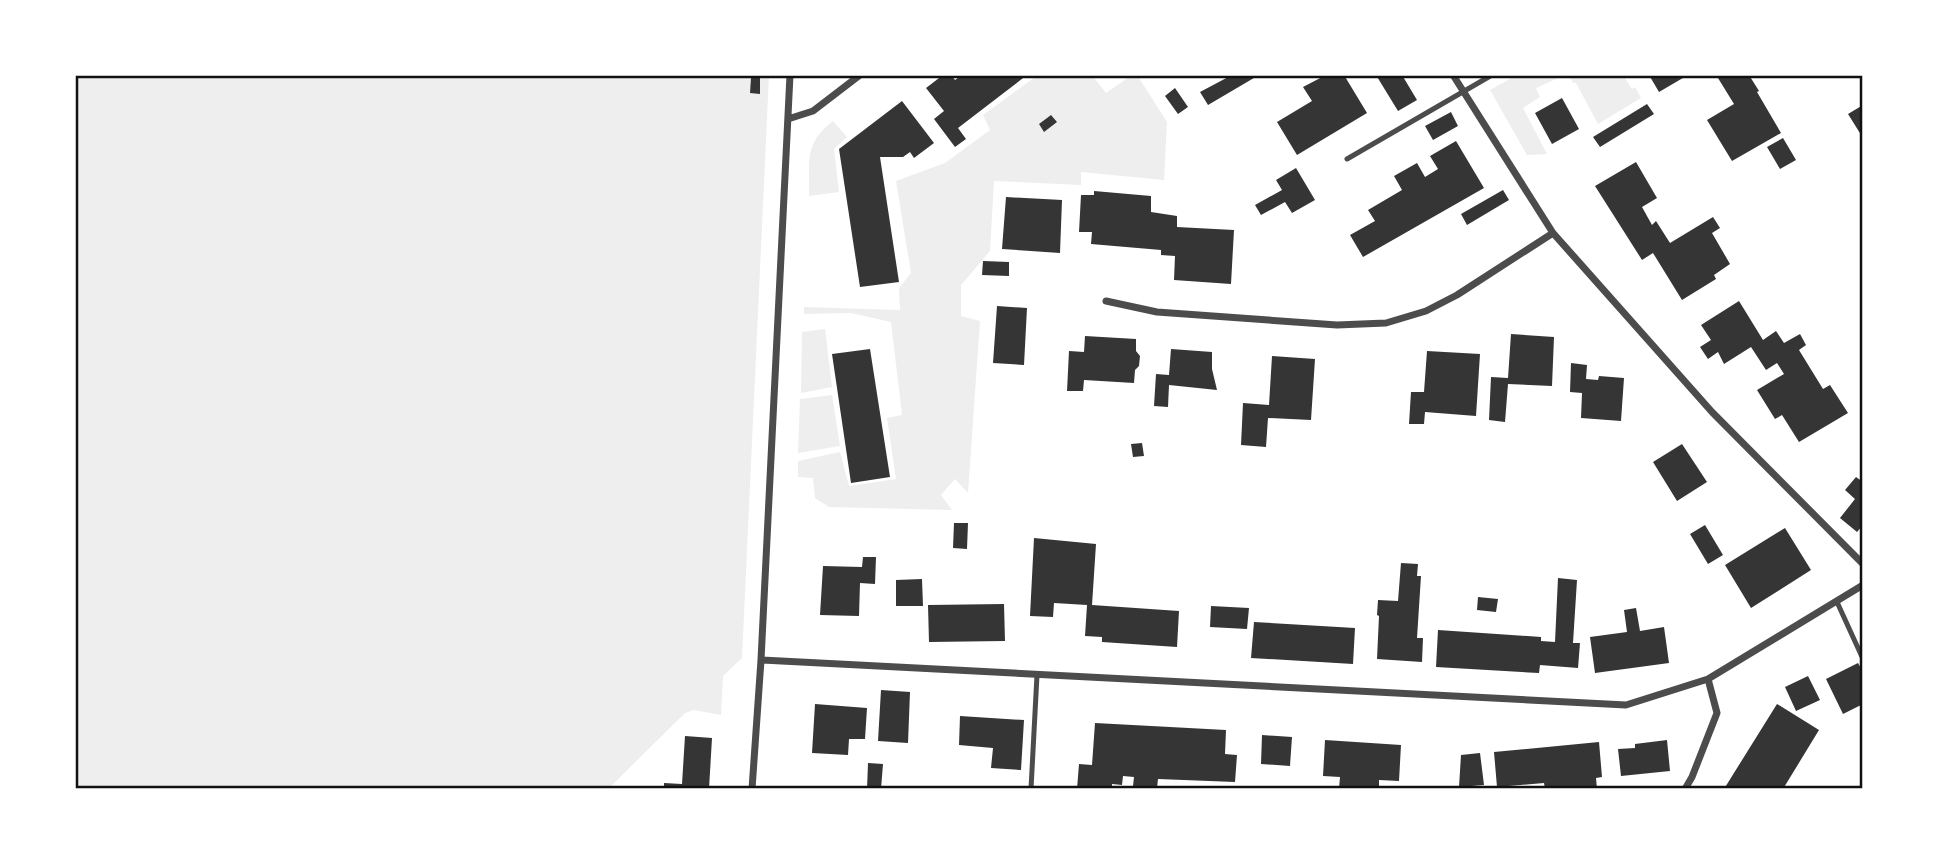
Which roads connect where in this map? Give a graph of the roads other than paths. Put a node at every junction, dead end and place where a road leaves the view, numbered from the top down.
1 (790, 75) edge
2 (860, 75) edge
3 (1452, 75) edge
4 (1492, 75) edge
5 (1462, 92) junction
6 (789, 119) junction
7 (1347, 159) dead end
8 (1553, 233) junction
9 (1106, 301) dead end
10 (1863, 564) edge
11 (1863, 585) edge
12 (1837, 602) junction
13 (1863, 659) edge
14 (761, 660) junction
15 (1037, 675) junction
16 (1708, 679) junction
17 (752, 789) edge
18 (1031, 789) edge
19 (1685, 789) edge

1 - 6 street
2 - 6 street
3 - 5 street
4 - 5 lane
5 - 7 lane
5 - 8 street
6 - 14 street
8 - 9 street
8 - 10 street
11 - 12 street
12 - 13 lane
12 - 16 street
14 - 15 street
14 - 17 street
15 - 16 street
15 - 18 lane
16 - 19 street

